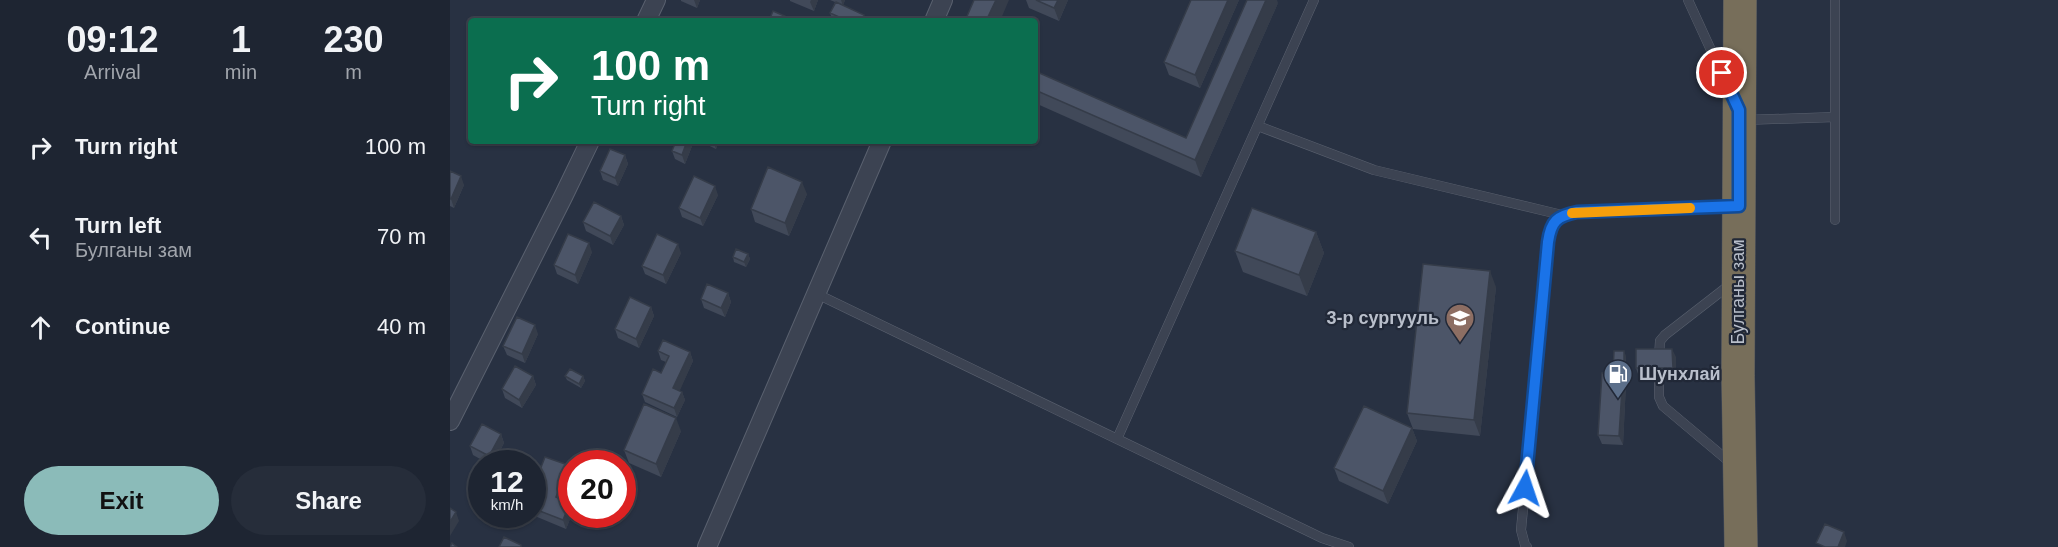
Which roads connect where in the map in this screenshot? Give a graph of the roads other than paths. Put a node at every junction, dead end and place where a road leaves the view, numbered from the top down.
1 (656, 0) edge
2 (943, 0) edge
3 (1314, 0) edge
4 (1688, 0) edge
5 (1740, 0) edge
6 (1835, 0) edge
7 (647, 18) edge
8 (935, 18) edge
9 (1739, 115) junction
10 (1835, 117) junction
11 (1258, 126) junction
12 (589, 144) edge
13 (881, 144) edge
14 (1739, 206) junction
15 (1562, 215) junction
16 (1835, 220) dead end
17 (1738, 279) junction
18 (817, 294) junction
19 (1659, 357) edge
20 (1659, 377) edge
21 (450, 421) edge
22 (1117, 439) junction
23 (1739, 469) junction
24 (707, 547) edge
25 (1349, 547) edge
26 (1527, 547) edge
27 (1741, 547) edge

1 - 7 street
2 - 8 street
3 - 11 lane
4 - 9 lane
5 - 9 highway, Булганы зам
6 - 10 lane
9 - 10 lane
9 - 14 highway, Булганы зам
10 - 16 lane
11 - 15 lane
11 - 22 lane
12 - 21 street
13 - 18 street
14 - 15 lane
14 - 17 highway, Булганы зам
15 - 26 lane
17 - 19 lane
17 - 23 highway, Булганы зам
18 - 22 lane
18 - 24 street
20 - 23 lane
22 - 25 lane
23 - 27 highway, Булганы зам

